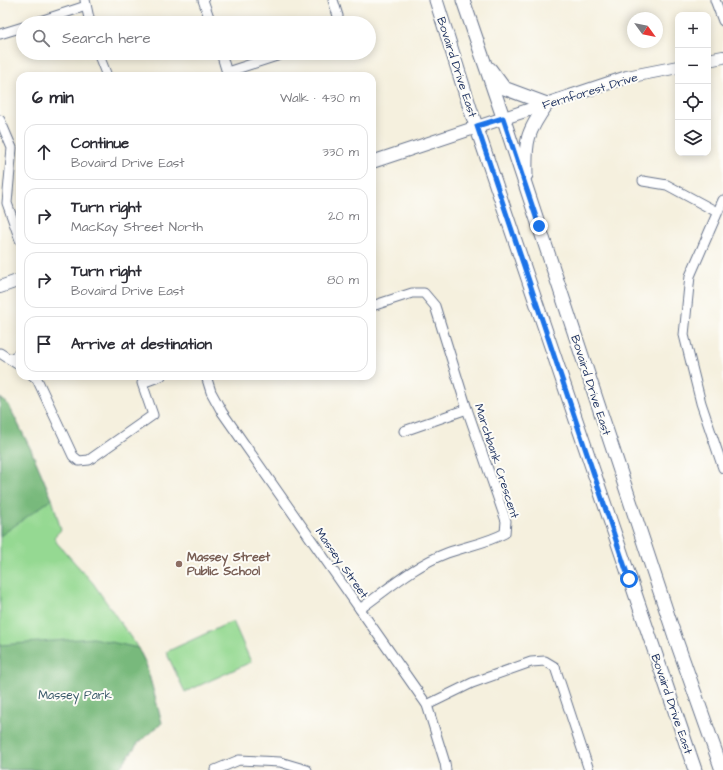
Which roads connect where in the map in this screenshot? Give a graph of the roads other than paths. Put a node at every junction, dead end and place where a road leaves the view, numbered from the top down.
1 (203, 0) edge
2 (333, 0) edge
3 (436, 0) edge
4 (463, 0) edge
5 (716, 0) edge
6 (85, 3) edge
7 (52, 16) edge
8 (88, 16) edge
9 (209, 16) edge
10 (338, 16) edge
11 (723, 21) edge
12 (16, 29) edge
13 (0, 34) edge
14 (723, 57) edge
15 (711, 59) edge
16 (101, 60) edge
17 (223, 60) edge
18 (267, 60) edge
19 (482, 60) junction
20 (675, 68) edge
21 (105, 72) edge
22 (227, 72) edge
23 (234, 72) edge
24 (548, 104) junction
25 (503, 118) junction
26 (0, 120) edge
27 (477, 126) junction
28 (16, 147) edge
29 (376, 161) edge
30 (643, 181) dead end
31 (526, 189) junction
32 (723, 200) edge
33 (717, 212) junction
34 (16, 227) edge
35 (16, 281) edge
36 (0, 287) edge
37 (376, 305) edge
38 (0, 353) edge
39 (16, 356) edge
40 (11, 359) junction
41 (16, 363) edge
42 (38, 380) edge
43 (141, 380) edge
44 (207, 380) edge
45 (467, 408) junction
46 (404, 431) dead end
47 (723, 468) edge
48 (360, 609) junction
49 (427, 705) junction
50 (215, 770) edge
51 (306, 770) edge
52 (446, 770) edge
53 (589, 770) edge
54 (695, 770) edge
55 (722, 770) edge

1 - 9 street
2 - 10 street
3 - 27 main road, Bovaird Drive East
4 - 19 main road, Bovaird Drive East
5 - 11 street
6 - 7 street
6 - 8 street
12 - 13 street
14 - 15 street
16 - 21 street
17 - 22 street
18 - 23 street
19 - 24 main road
19 - 25 main road, Bovaird Drive East
20 - 24 street, Fernforest Drive
24 - 25 street, Fernforest Drive
24 - 31 main road
25 - 27 street, Fernforest Drive
25 - 31 main road, Bovaird Drive East
26 - 28 street
27 - 29 street, Fernforest Drive
27 - 54 main road, Bovaird Drive East
28 - 34 street
30 - 33 street
31 - 55 main road, Bovaird Drive East
32 - 33 street
33 - 47 street
35 - 36 street
37 - 45 street, Marchbank Crescent
38 - 40 street
39 - 40 street
40 - 41 street
42 - 43 street
44 - 48 street, Massey Street
45 - 46 street
45 - 48 street, Marchbank Crescent
48 - 49 street, Massey Street
49 - 52 street, Massey Street
49 - 53 street
50 - 51 street

